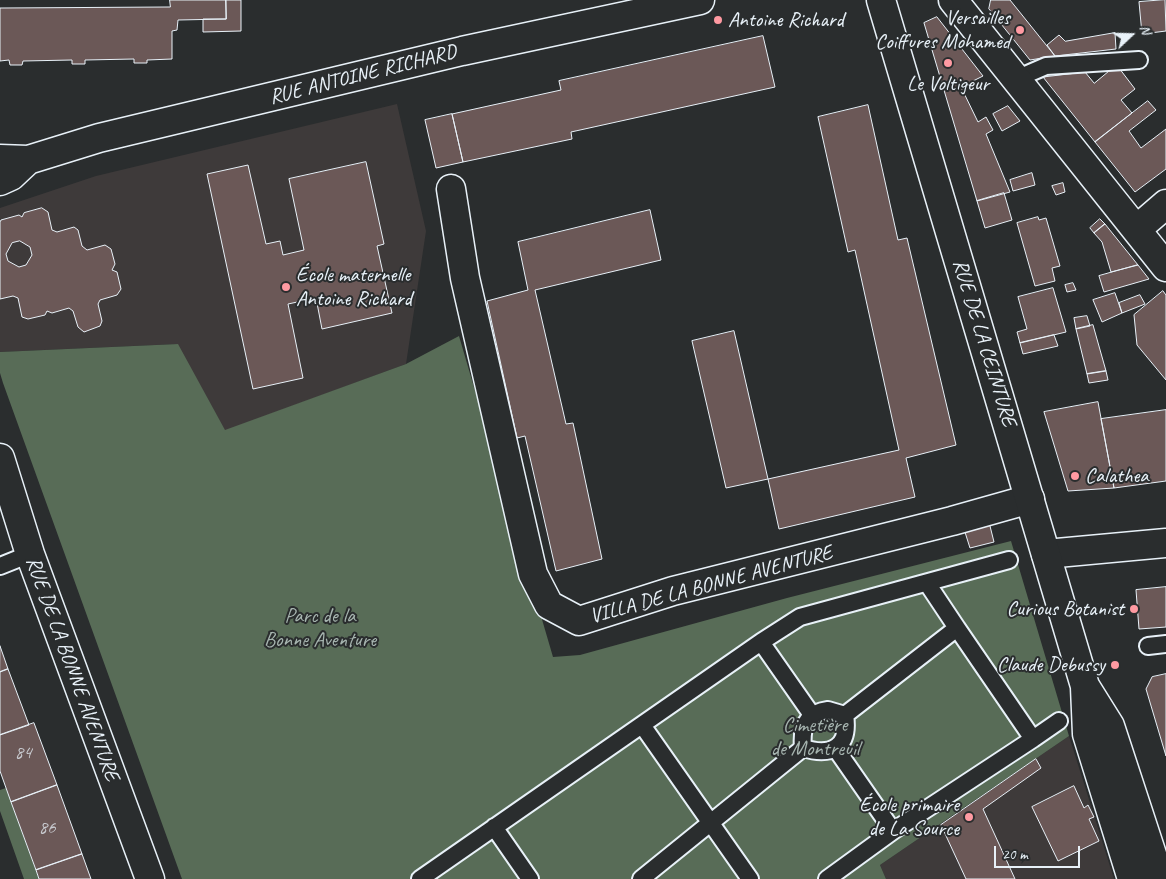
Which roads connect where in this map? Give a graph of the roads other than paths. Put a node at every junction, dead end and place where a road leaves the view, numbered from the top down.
1 (700, 0) edge
2 (881, 0) edge
3 (953, 0) edge
4 (1139, 60) dead end
5 (1016, 79) junction
6 (0, 159) edge
7 (28, 160) junction
8 (0, 181) edge
9 (451, 189) dead end
10 (1166, 204) edge
11 (1137, 229) junction
12 (1166, 267) edge
13 (0, 458) edge
14 (1030, 498) junction
15 (1166, 543) edge
16 (30, 554) junction
17 (1046, 554) junction
18 (1009, 560) dead end
19 (0, 566) edge
20 (927, 583) junction
21 (957, 628) junction
22 (761, 642) junction
23 (1166, 644) edge
24 (1148, 646) dead end
25 (1085, 686) junction
26 (812, 715) junction
27 (845, 715) junction
28 (1060, 721) dead end
29 (642, 725) junction
30 (1033, 739) junction
31 (803, 748) junction
32 (836, 750) junction
33 (711, 824) junction
34 (494, 827) junction
35 (893, 831) junction
36 (1160, 865) edge
37 (150, 879) edge
38 (420, 879) edge
39 (530, 879) edge
40 (641, 879) edge
41 (750, 879) edge
42 (827, 879) edge
43 (1132, 879) edge

1 - 7 street, RUE ANTOINE RICHARD
2 - 14 street, RUE DE LA CEINTURE
3 - 5 street
4 - 5 lane
5 - 11 street
6 - 7 street, RUE ANTOINE RICHARD
7 - 8 street, RUE ANTOINE RICHARD
9 - 14 street, VILLA DE LA BONNE AVENTURE
10 - 11 street
11 - 12 street
13 - 16 street, RUE DE LA BONNE AVENTURE
14 - 17 street, RUE DE LA CEINTURE
15 - 17 street
16 - 19 lane
16 - 37 street, RUE DE LA BONNE AVENTURE
17 - 25 street, RUE DE LA CEINTURE
18 - 20 lane
20 - 21 lane
20 - 22 lane
21 - 27 lane
21 - 30 lane
22 - 26 lane
22 - 29 lane
23 - 24 lane
25 - 36 street, RUE DE LA CEINTURE
25 - 43 street, RUE DE LA CEINTURE
26 - 27 lane
26 - 31 lane
27 - 32 lane
28 - 30 lane
29 - 33 lane
29 - 34 lane
30 - 35 lane
31 - 32 lane
31 - 33 lane
32 - 35 lane
33 - 40 lane
33 - 41 lane
34 - 38 lane
34 - 39 lane
35 - 42 lane

